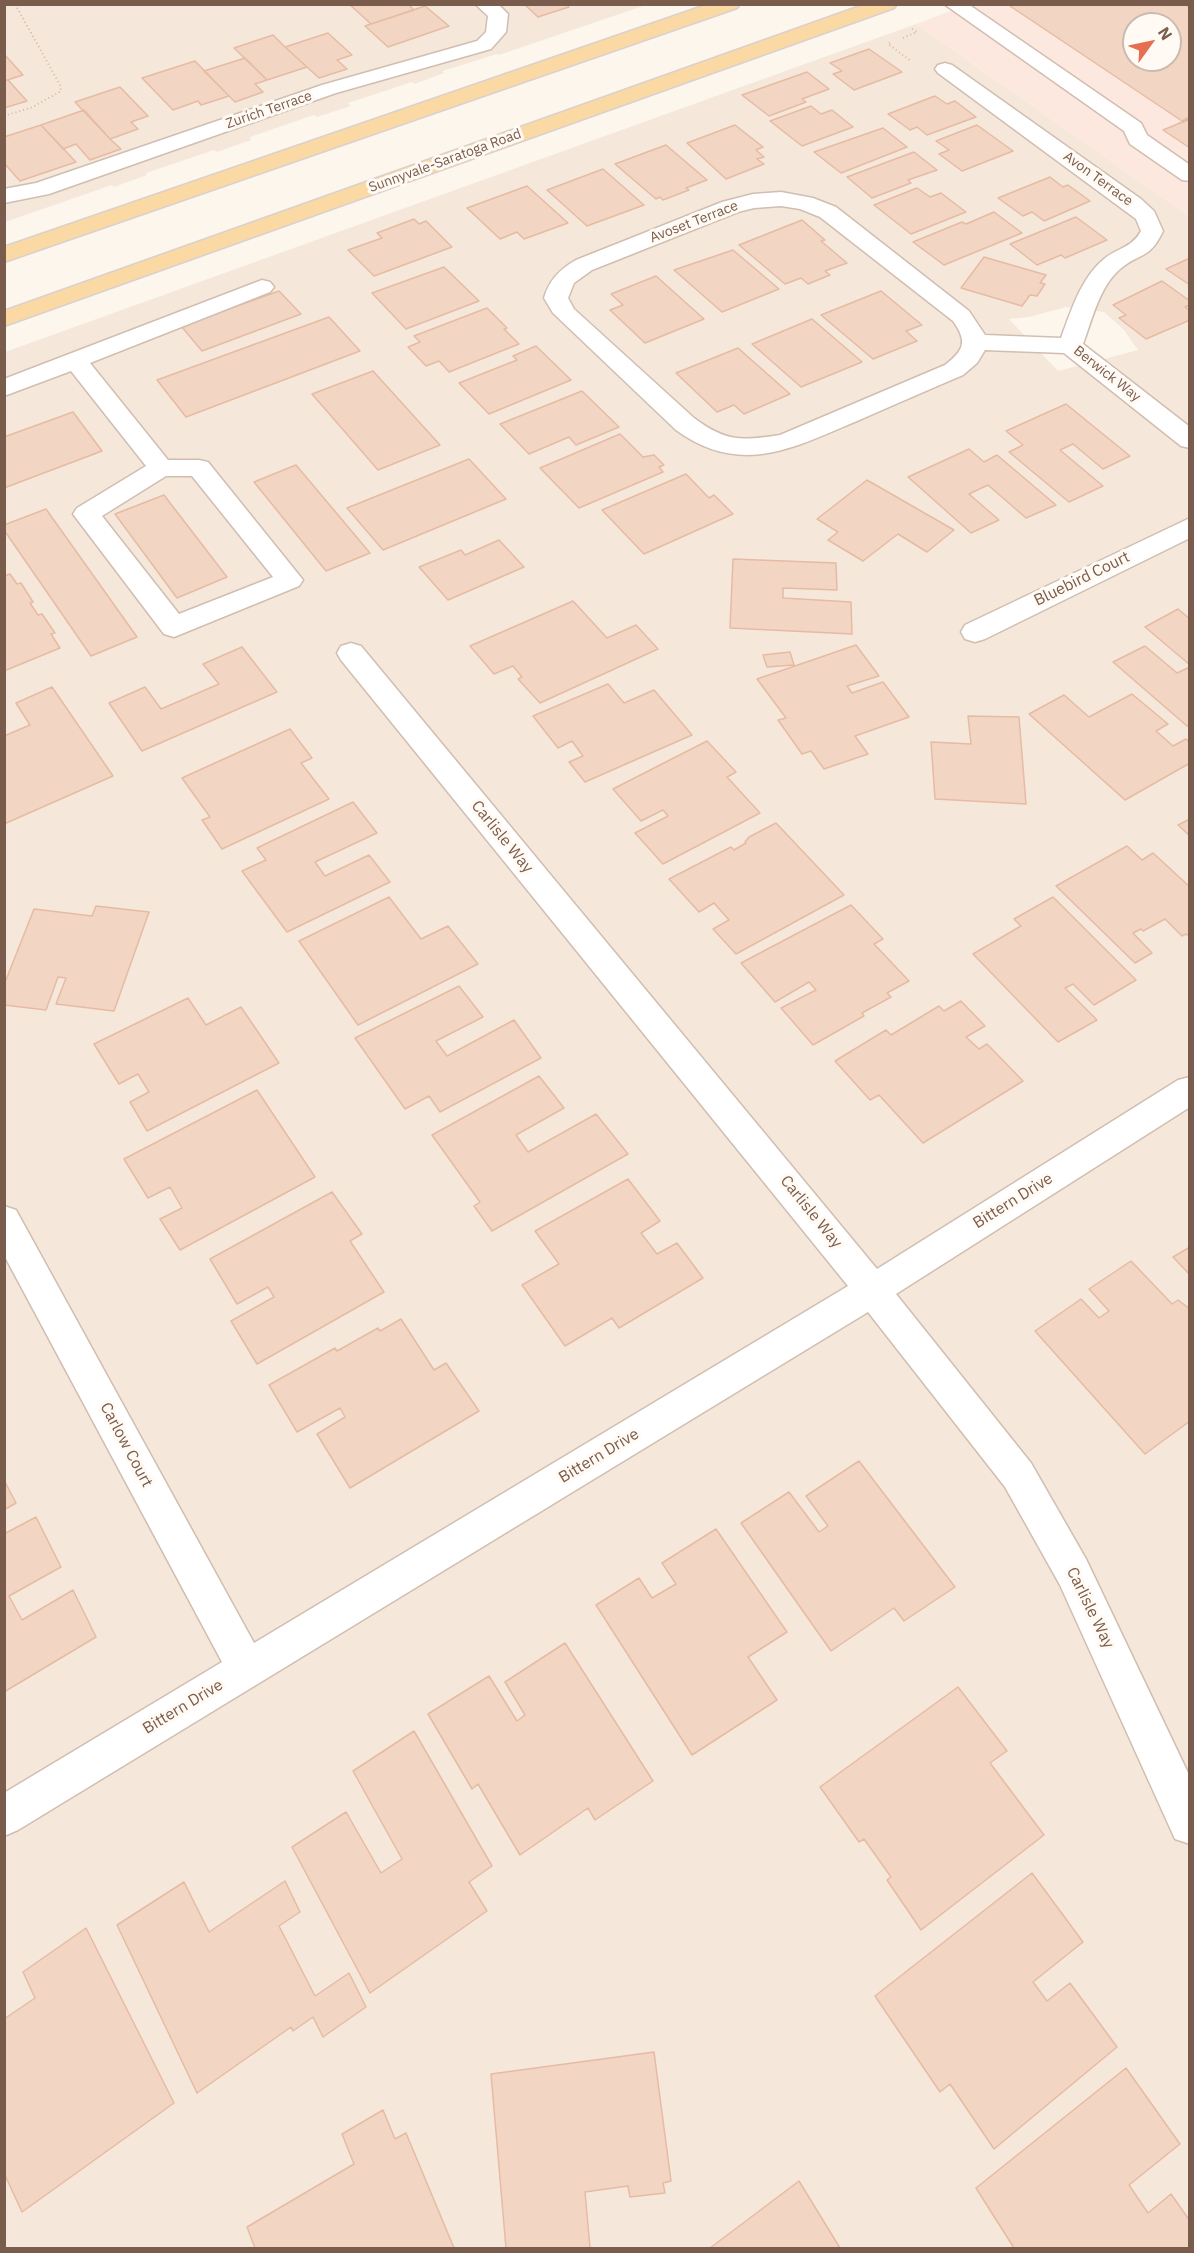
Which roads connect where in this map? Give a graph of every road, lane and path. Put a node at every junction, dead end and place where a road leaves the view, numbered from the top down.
1 (15, 4) edge
2 (485, 4) edge
3 (730, 4) edge
4 (887, 4) edge
5 (954, 4) edge
6 (945, 69) dead end
7 (4, 116) edge
8 (1190, 175) edge
9 (4, 196) edge
10 (4, 255) edge
11 (262, 287) dead end
12 (4, 319) edge
13 (976, 342) junction
14 (1070, 346) junction
15 (76, 361) junction
16 (4, 388) edge
17 (1190, 440) edge
18 (161, 468) junction
19 (1190, 527) edge
20 (975, 632) dead end
21 (351, 653) dead end
22 (1190, 1090) edge
23 (4, 1221) edge
24 (873, 1290) junction
25 (247, 1669) junction
26 (4, 1816) edge
27 (1190, 1824) edge

1 - 7 path
2 - 9 street, Zurich Terrace
3 - 10 main road
4 - 12 main road, Sunnyvale-Saratoga Road
5 - 8 street
6 - 14 street, Avon Terrace
11 - 15 street
13 - 13 street, Avoset Terrace
13 - 14 street, Berwick Way
14 - 17 street, Berwick Way
15 - 16 street
15 - 18 street
18 - 18 street
19 - 20 street, Bluebird Court
21 - 24 street, Carlisle Way
22 - 24 street, Bittern Drive
23 - 25 street, Carlow Court
24 - 25 street, Bittern Drive
24 - 27 street, Carlisle Way
25 - 26 street, Bittern Drive

